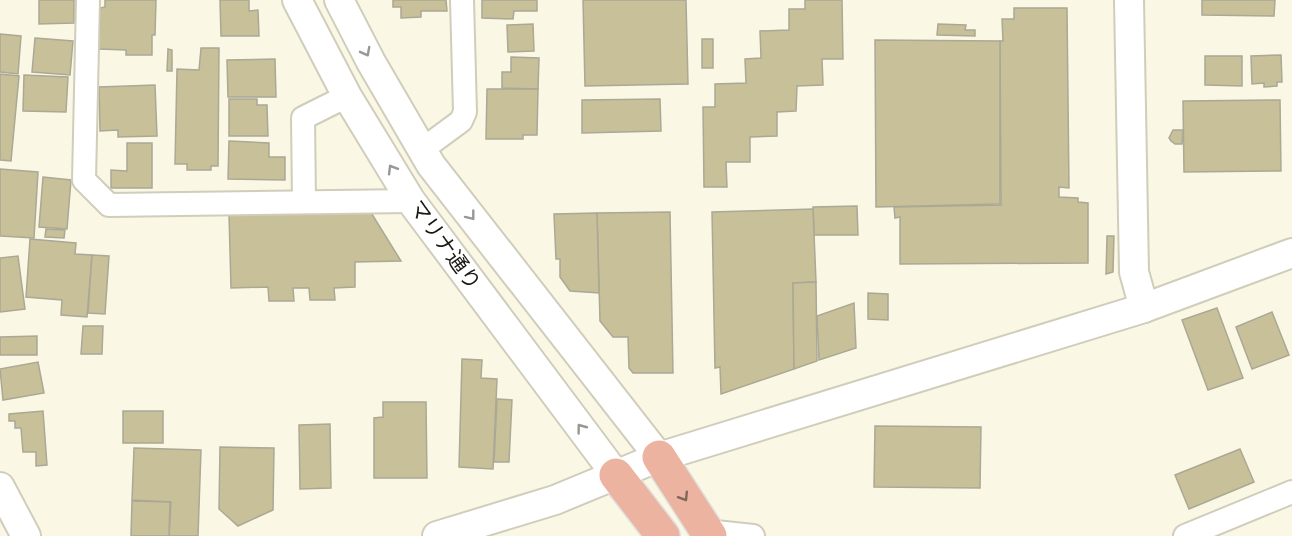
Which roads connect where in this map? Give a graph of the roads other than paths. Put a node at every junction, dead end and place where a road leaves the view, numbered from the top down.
1 (88, 0) edge
2 (297, 0) edge
3 (339, 0) edge
4 (462, 0) edge
5 (1129, 0) edge
6 (347, 96) junction
7 (423, 149) junction
8 (411, 201) junction
9 (304, 202) junction
10 (1292, 253) edge
11 (1144, 308) junction
12 (659, 457) junction
13 (616, 475) junction
14 (0, 488) edge
15 (1292, 492) edge
16 (708, 533) edge
17 (26, 536) edge
18 (437, 536) edge
19 (663, 536) edge
20 (753, 536) edge
21 (1185, 536) edge

1 - 9 street
2 - 6 street, マリナ通り
3 -> 7 street, マリナ通り
4 - 7 street
5 - 11 street
8 -> 6 street, マリナ通り
6 - 9 street
7 -> 12 street, マリナ通り
8 - 9 street
13 -> 8 street, マリナ通り
10 - 11 street
11 - 12 street
12 - 13 street
12 -> 16 main road
13 - 18 street
13 - 19 main road
14 - 17 street
15 - 21 street
16 - 20 street

